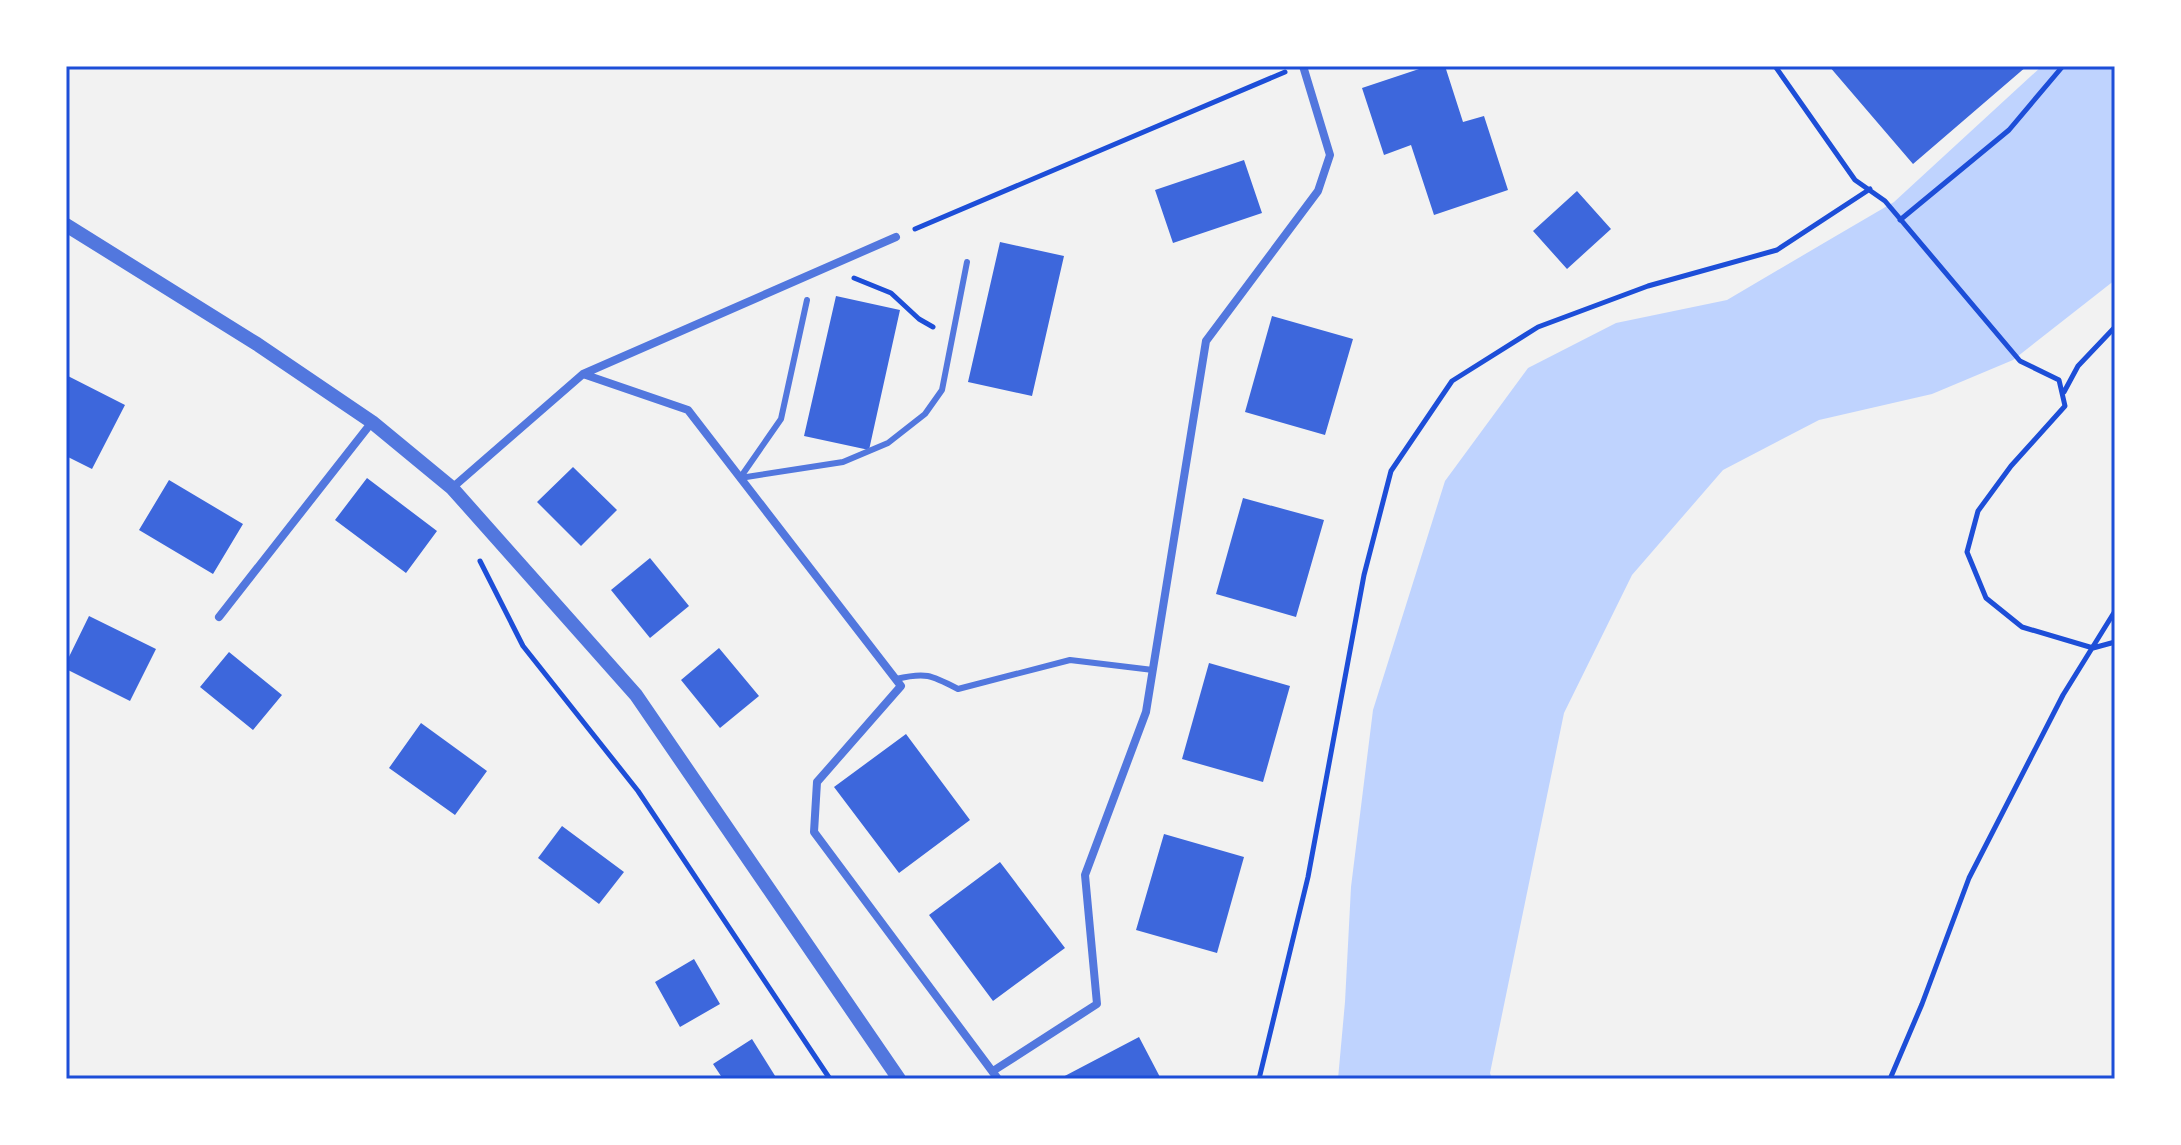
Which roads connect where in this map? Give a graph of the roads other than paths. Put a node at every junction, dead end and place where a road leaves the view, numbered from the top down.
1 (1303, 66) edge
2 (67, 229) edge
3 (896, 237) road end
4 (967, 262) dead end
5 (807, 300) dead end
6 (583, 374) junction
7 (372, 422) junction
8 (740, 478) junction
9 (452, 488) junction
10 (219, 617) dead end
11 (1153, 670) junction
12 (896, 679) junction
13 (996, 1075) edge
14 (899, 1079) edge

1 - 11 street
2 - 7 street
3 - 6 street
4 - 8 lane
5 - 8 lane
6 - 8 street
6 - 9 street
7 - 9 street
7 - 10 street
8 - 12 street
9 - 14 street
11 - 12 lane
11 - 13 street
12 - 13 street

